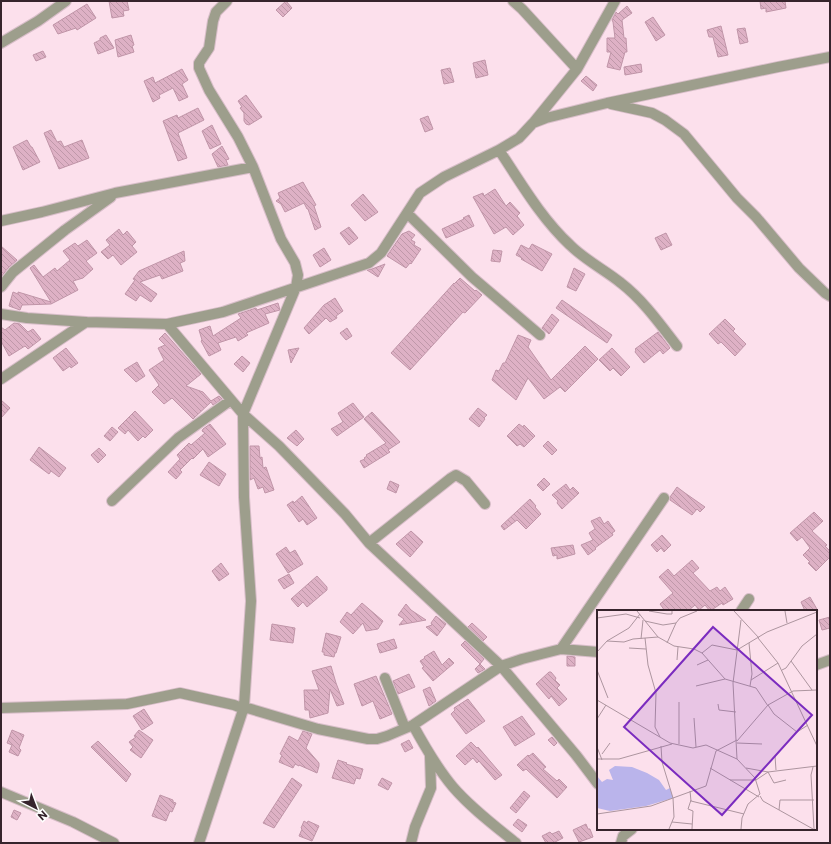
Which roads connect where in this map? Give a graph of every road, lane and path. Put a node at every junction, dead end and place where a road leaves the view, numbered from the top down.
1 (66, 1) edge
2 (227, 1) edge
3 (513, 1) edge
4 (615, 1) edge
5 (1, 43) edge
6 (830, 57) edge
7 (577, 69) junction
8 (607, 103) junction
9 (533, 123) junction
10 (499, 150) junction
11 (253, 167) junction
12 (115, 193) junction
13 (407, 213) junction
14 (1, 221) edge
15 (1, 287) edge
16 (296, 287) junction
17 (830, 296) edge
18 (1, 314) edge
19 (86, 322) junction
20 (166, 324) junction
21 (540, 335) dead end
22 (677, 346) dead end
23 (1, 379) edge
24 (231, 400) junction
25 (244, 414) junction
26 (664, 498) dead end
27 (112, 501) dead end
28 (485, 504) dead end
29 (369, 544) junction
30 (749, 599) dead end
31 (742, 610) edge
32 (561, 649) junction
33 (597, 652) edge
34 (830, 660) edge
35 (817, 665) edge
36 (501, 666) junction
37 (385, 678) dead end
38 (1, 708) edge
39 (244, 708) junction
40 (409, 726) junction
41 (430, 756) junction
42 (597, 783) edge
43 (2, 794) edge
44 (631, 830) edge
45 (624, 838) edge
46 (114, 843) edge
47 (199, 843) edge
48 (411, 843) edge
49 (516, 843) edge

1 - 5 street
2 - 11 street
3 - 7 street
4 - 7 street
6 - 8 street
7 - 9 street
8 - 9 street
8 - 17 street
9 - 10 street
10 - 13 street
10 - 22 street
11 - 12 street
11 - 16 street
12 - 14 street
12 - 15 street
13 - 16 street
13 - 21 street
16 - 20 street
16 - 25 street
18 - 19 street
19 - 20 street
19 - 23 street
20 - 24 street
20 - 25 street
24 - 25 street
24 - 27 street
25 - 29 street
25 - 39 street
26 - 32 street
28 - 29 street
29 - 36 street
30 - 31 street
32 - 33 street
32 - 36 street
34 - 35 street
36 - 40 street
36 - 42 street
37 - 40 street
38 - 39 street
39 - 40 street
39 - 47 street
40 - 41 street
41 - 48 street
41 - 49 street
43 - 46 street
44 - 45 street

